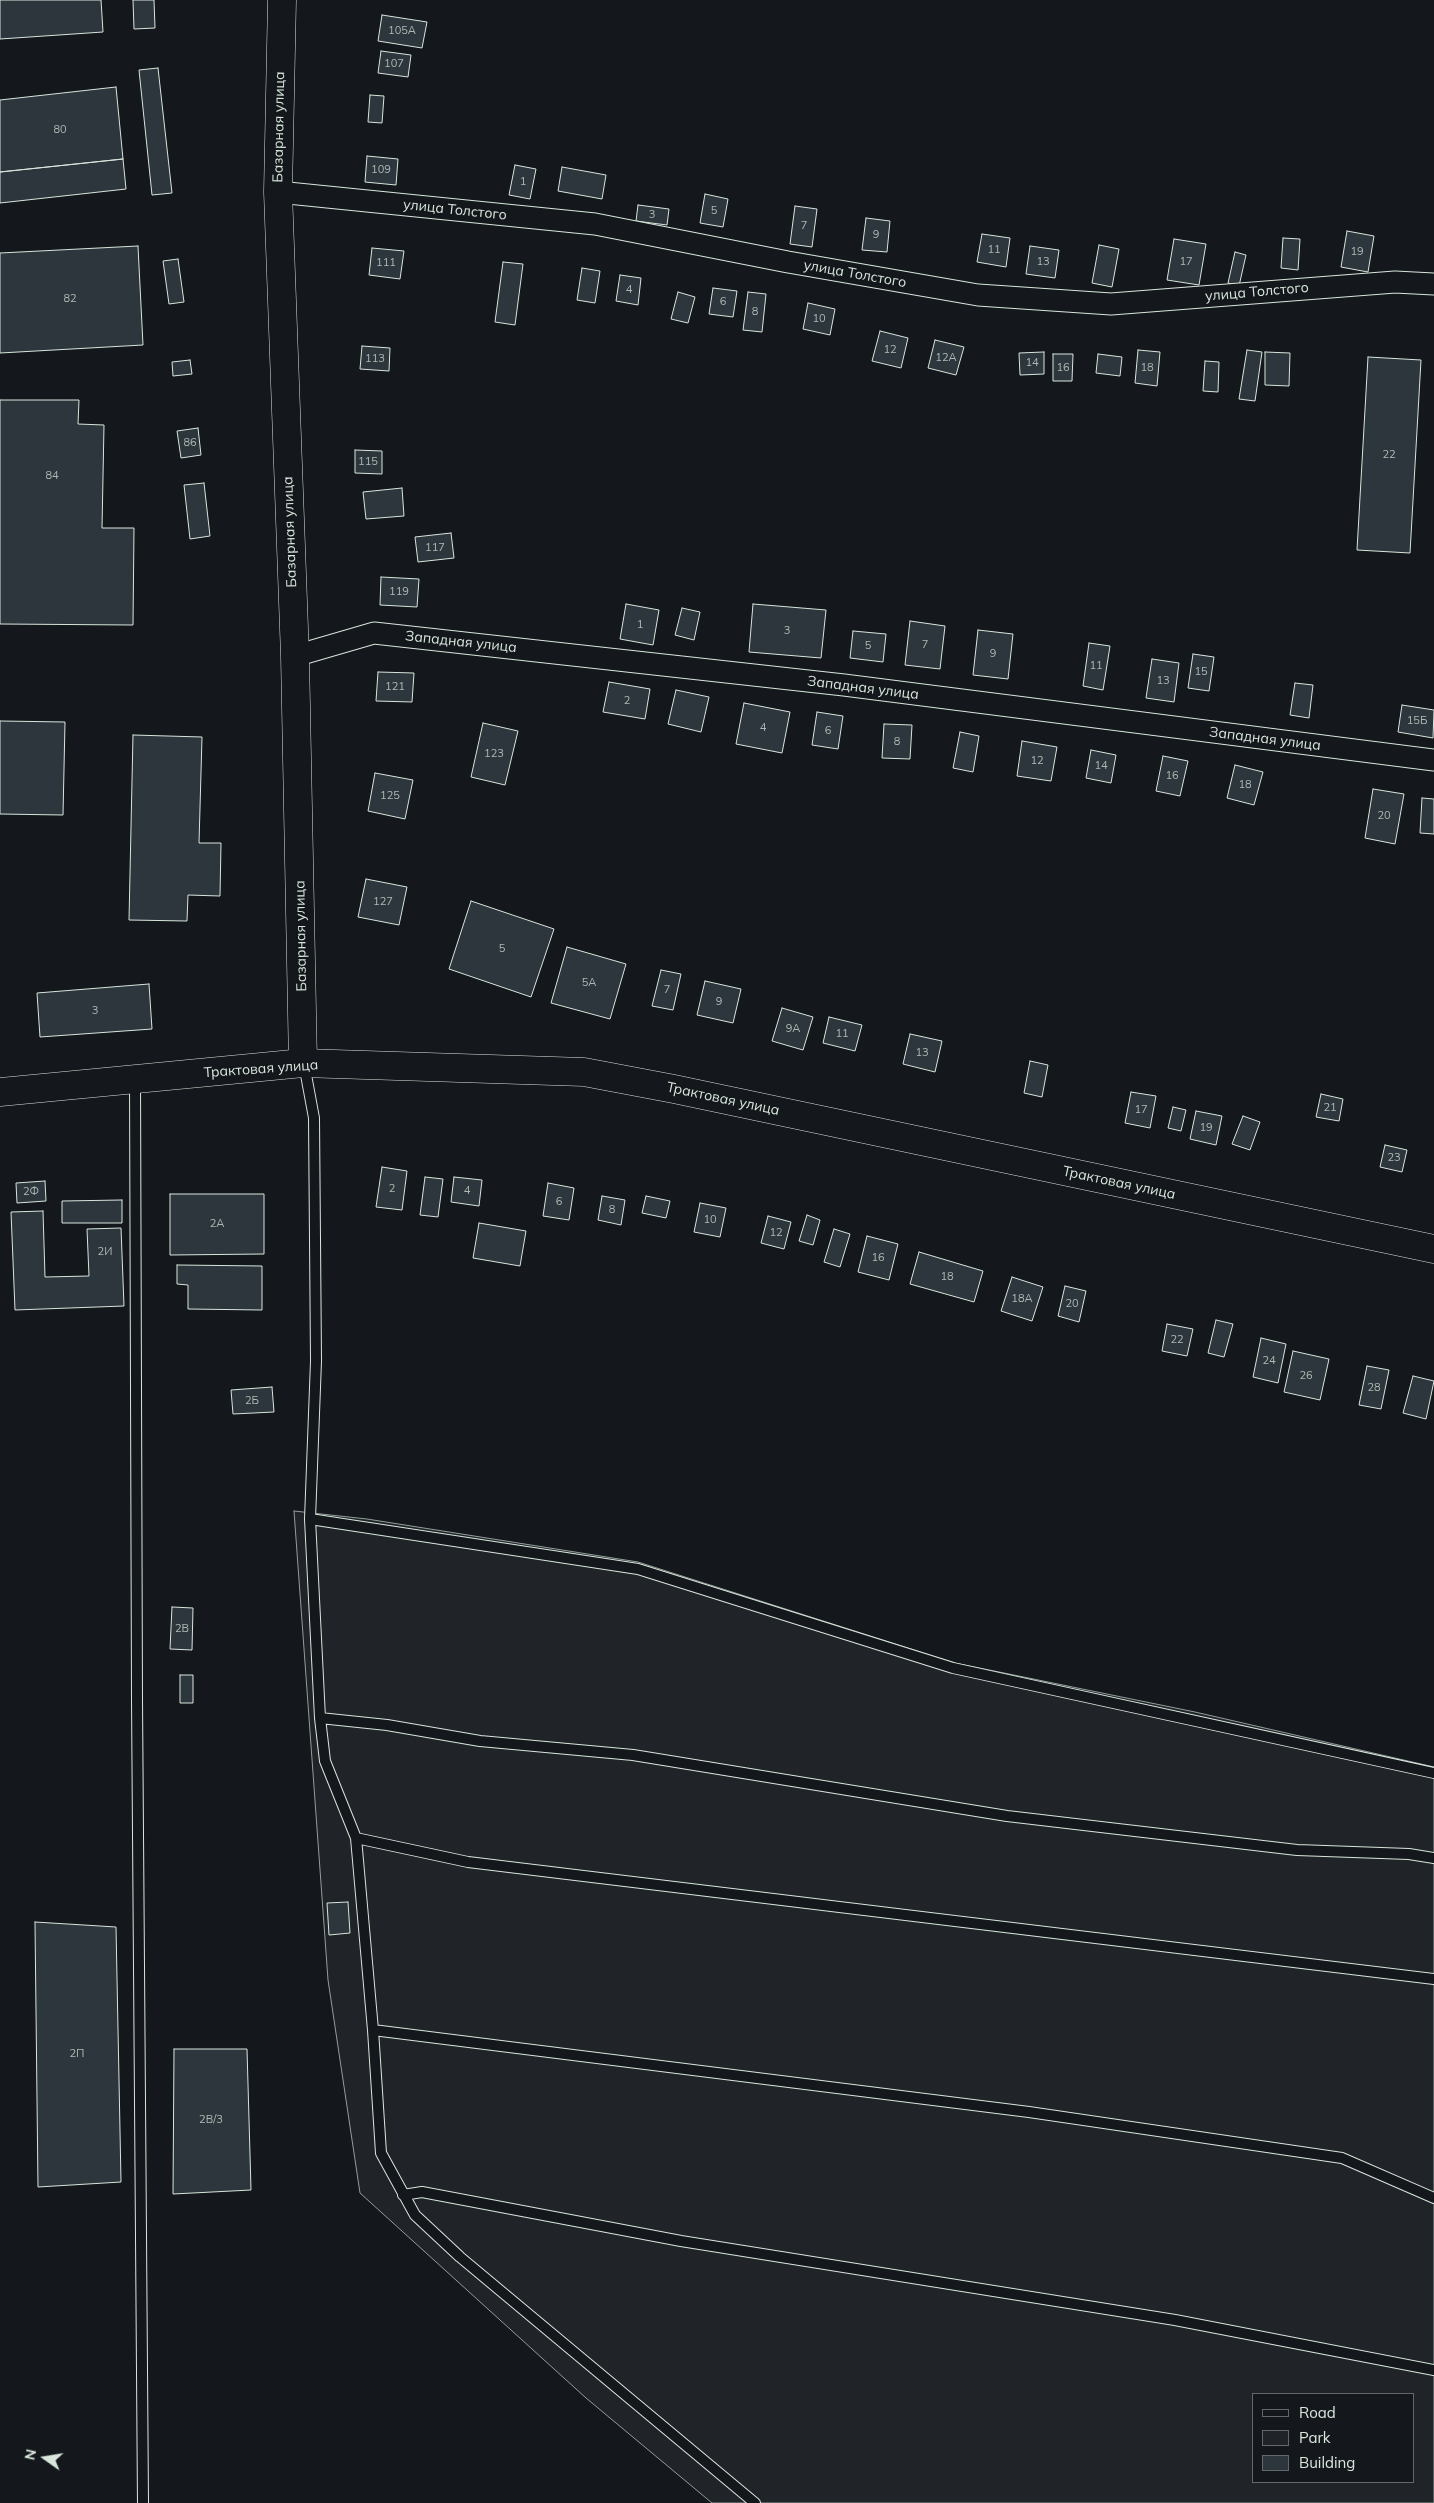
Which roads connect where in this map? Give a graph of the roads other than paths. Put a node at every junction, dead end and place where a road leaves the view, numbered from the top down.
1 (282, 0) edge
2 (278, 192) junction
3 (1434, 284) edge
4 (295, 656) junction
5 (1434, 760) edge
6 (303, 1063) junction
7 (136, 1079) junction
8 (0, 1092) edge
9 (1434, 1249) edge
10 (310, 1519) junction
11 (320, 1718) junction
12 (1434, 1773) edge
13 (356, 1838) junction
14 (1434, 1858) edge
15 (1434, 1979) edge
16 (373, 2030) junction
17 (403, 2196) junction
18 (1434, 2198) edge
19 (1434, 2370) edge
20 (143, 2503) edge
21 (755, 2503) edge

1 - 2 main road, Базарная улица
2 - 3 street, улица Толстого
2 - 4 main road, Базарная улица
4 - 5 street, Западная улица
4 - 6 main road, Базарная улица
6 - 7 main road, Трактовая улица
6 - 9 main road, Трактовая улица
6 - 10 lane
7 - 8 main road, Трактовая улица
7 - 20 lane
10 - 11 lane
10 - 12 lane
11 - 13 lane
11 - 14 lane
13 - 15 lane
13 - 16 lane
16 - 17 lane
16 - 18 lane
17 - 19 lane
17 - 21 lane

